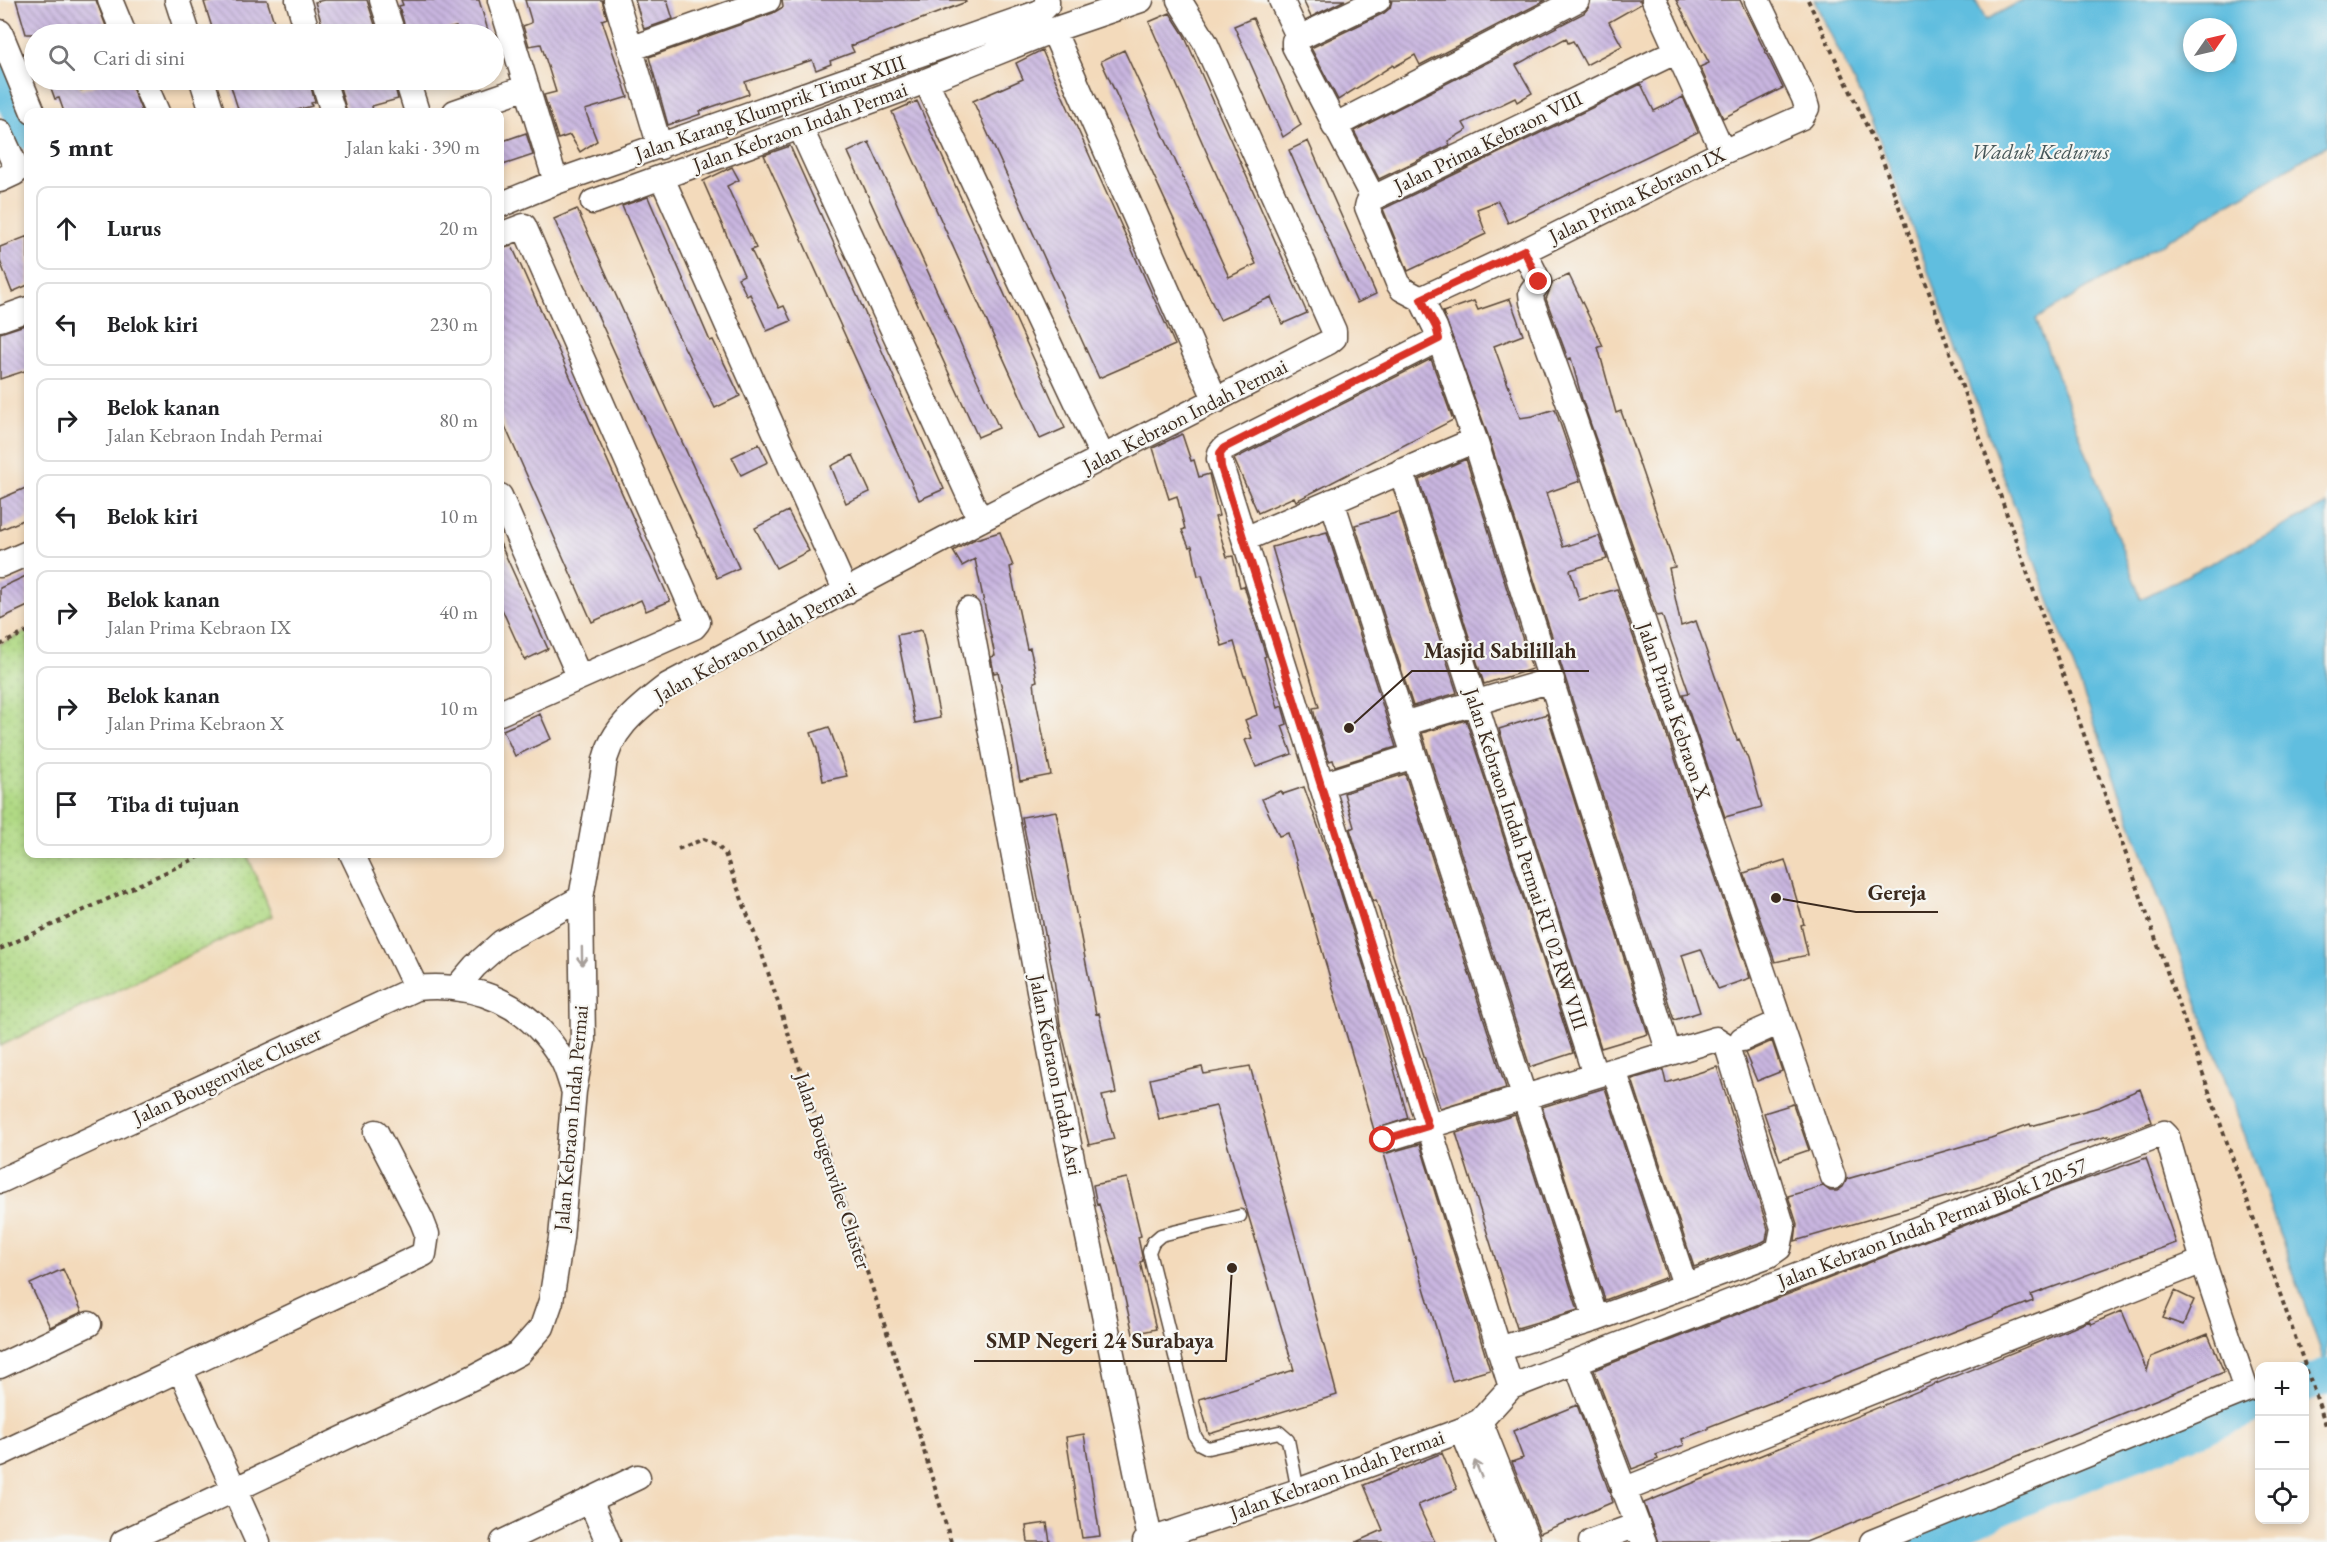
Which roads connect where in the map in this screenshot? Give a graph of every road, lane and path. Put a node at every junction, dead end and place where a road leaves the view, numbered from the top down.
1 (110, 0) edge
2 (177, 0) edge
3 (298, 0) edge
4 (382, 0) edge
5 (500, 0) edge
6 (616, 0) edge
7 (768, 0) edge
8 (1141, 0) edge
9 (1179, 0) edge
10 (1281, 0) edge
11 (1378, 0) edge
12 (1577, 0) edge
13 (1654, 0) edge
14 (1757, 0) edge
15 (1808, 0) edge
16 (712, 10) edge
17 (1047, 14) edge
18 (120, 24) edge
19 (185, 24) edge
20 (305, 24) edge
21 (390, 24) edge
22 (0, 32) edge
23 (1299, 38) junction
24 (630, 48) junction
25 (1677, 51) junction
26 (926, 81) junction
27 (527, 87) junction
28 (147, 90) edge
29 (205, 90) edge
30 (325, 90) edge
31 (410, 90) edge
32 (31, 108) edge
33 (155, 108) edge
34 (211, 108) edge
35 (332, 108) edge
36 (416, 108) edge
37 (466, 108) edge
38 (1334, 126) junction
39 (800, 127) junction
40 (0, 132) edge
41 (660, 147) junction
42 (1723, 152) junction
43 (662, 178) junction
44 (0, 180) edge
45 (556, 182) junction
46 (1373, 198) junction
47 (593, 202) dead end
48 (504, 203) edge
49 (504, 234) edge
50 (1530, 263) junction
51 (24, 310) edge
52 (0, 319) edge
53 (1431, 319) junction
54 (1216, 401) junction
55 (1475, 440) junction
56 (1103, 458) junction
57 (1401, 471) junction
58 (1332, 501) junction
59 (504, 505) edge
60 (980, 520) junction
61 (1245, 539) junction
62 (24, 555) edge
63 (0, 565) edge
64 (846, 592) junction
65 (968, 610) dead end
66 (24, 634) edge
67 (0, 645) edge
68 (579, 676) junction
69 (1552, 680) junction
70 (1476, 703) junction
71 (504, 711) edge
72 (1403, 724) junction
73 (1414, 756) junction
74 (1321, 784) junction
75 (678, 849) dead end
76 (196, 858) edge
77 (361, 871) edge
78 (581, 898) junction
79 (0, 949) edge
80 (458, 987) junction
81 (416, 988) junction
82 (1780, 1022) junction
83 (1742, 1038) dead end
84 (1669, 1053) junction
85 (1605, 1073) junction
86 (574, 1091) junction
87 (1524, 1097) junction
88 (1428, 1126) junction
89 (376, 1132) dead end
90 (1383, 1140) dead end
91 (1833, 1177) dead end
92 (0, 1181) edge
93 (1240, 1216) dead end
94 (2204, 1261) junction
95 (1685, 1285) junction
96 (1596, 1319) junction
97 (89, 1324) dead end
98 (1499, 1349) junction
99 (1576, 1363) junction
100 (0, 1366) edge
101 (180, 1369) junction
102 (1511, 1388) junction
103 (1471, 1426) junction
104 (2327, 1428) edge
105 (0, 1454) edge
106 (638, 1477) dead end
107 (233, 1489) junction
108 (1623, 1490) junction
109 (1299, 1491) junction
110 (1500, 1497) junction
111 (590, 1500) junction
112 (1640, 1533) edge
113 (1148, 1541) edge
114 (123, 1542) edge
115 (258, 1542) edge
116 (503, 1542) edge
117 (608, 1542) edge
118 (951, 1542) edge
119 (1508, 1542) edge
120 (1528, 1542) edge
121 (1591, 1542) edge
122 (1872, 1542) edge

1 - 18 street
2 - 19 street
3 - 20 street
4 - 21 street
5 - 27 street
6 - 24 street
7 - 16 street
8 - 17 street, Jalan Kebraon Indah Permai
9 - 54 street, Jalan Kebraon Indah Permai
10 - 23 street
11 - 23 street
12 - 38 street
13 - 25 street
14 - 42 street, Jalan Prima Kebraon IX
15 - 104 path
16 - 24 street
17 - 26 street, Jalan Kebraon Indah Permai
17 - 41 street, Jalan Karang Klumprik Timur XIII
17 - 54 street
22 - 32 street
23 - 38 street, Jalan Prima Kebraon VIII
24 - 41 street
25 - 42 street
25 - 46 street, Jalan Prima Kebraon VIII
26 - 39 street, Jalan Kebraon Indah Permai
26 - 56 street
27 - 37 street
27 - 45 street
28 - 33 street
29 - 34 street
30 - 35 street
31 - 36 street
38 - 46 street, Jalan Prima Kebraon VIII
39 - 43 street, Jalan Kebraon Indah Permai
39 - 60 street
40 - 44 street
41 - 45 street, Jalan Karang Klumprik Timur XIII
42 - 50 street, Jalan Prima Kebraon IX
43 - 47 street, Jalan Kebraon Indah Permai
43 - 64 street
45 - 48 street, Jalan Karang Klumprik Timur XIII
46 - 53 street
49 - 68 street
50 - 53 street, Jalan Prima Kebraon IX
50 - 82 street, Jalan Prima Kebraon X
51 - 52 street
53 - 55 street
53 - 61 street
54 - 56 street, Jalan Kebraon Indah Permai
55 - 57 street
55 - 69 street
56 - 60 street, Jalan Kebraon Indah Permai
57 - 58 street
57 - 70 street, Jalan Kebraon Indah Permai RT 02 RW VIII
58 - 61 street
58 - 72 street
59 - 68 street
60 - 64 street, Jalan Kebraon Indah Permai
61 - 74 street
62 - 63 street
64 - 78 street, Jalan Kebraon Indah Permai
65 - 113 street, Jalan Kebraon Indah Asri
66 - 67 path
68 - 71 street
69 - 70 street
69 - 84 street
70 - 72 street
70 - 85 street, Jalan Kebraon Indah Permai RT 02 RW VIII
72 - 73 street
73 - 74 street
73 - 87 street
74 - 88 street
75 - 118 path, Jalan Bougenvilee Cluster
76 - 79 path
77 - 81 street
78 - 80 street
78 -> 86 street, Jalan Kebraon Indah Permai
80 - 81 street, Jalan Bougenvilee Cluster
80 - 86 street, Jalan Bougenvilee Cluster
81 - 92 street, Jalan Bougenvilee Cluster
82 - 83 street
82 - 91 street, Jalan Prima Kebraon X
84 - 85 street
84 - 95 street
85 - 87 street
85 - 95 street, Jalan Kebraon Indah Permai RT 02 RW VIII
86 - 107 street, Jalan Kebraon Indah Permai
87 - 88 street
87 - 96 street
88 - 90 street
88 - 98 street
89 - 101 street
93 - 109 lane
94 - 99 street, Jalan Kebraon Indah Permai Blok I 20-57
94 - 108 street
94 - 122 street
95 - 96 street
96 - 98 street
97 - 100 street
98 - 102 street
99 - 102 street
99 - 108 street
101 - 105 street
101 - 107 street
102 - 103 street
103 - 109 street, Jalan Kebraon Indah Permai
103 - 110 street, Jalan Kebraon Indah Permai
106 - 111 street
107 - 114 street, Jalan Kebraon Indah Permai
107 - 115 street
108 - 112 street
109 - 113 street, Jalan Kebraon Indah Permai
110 - 119 street, Jalan Kebraon Indah Permai
110 - 120 street, Jalan Kebraon Indah Permai
111 - 116 street
111 - 117 street
112 - 121 street

